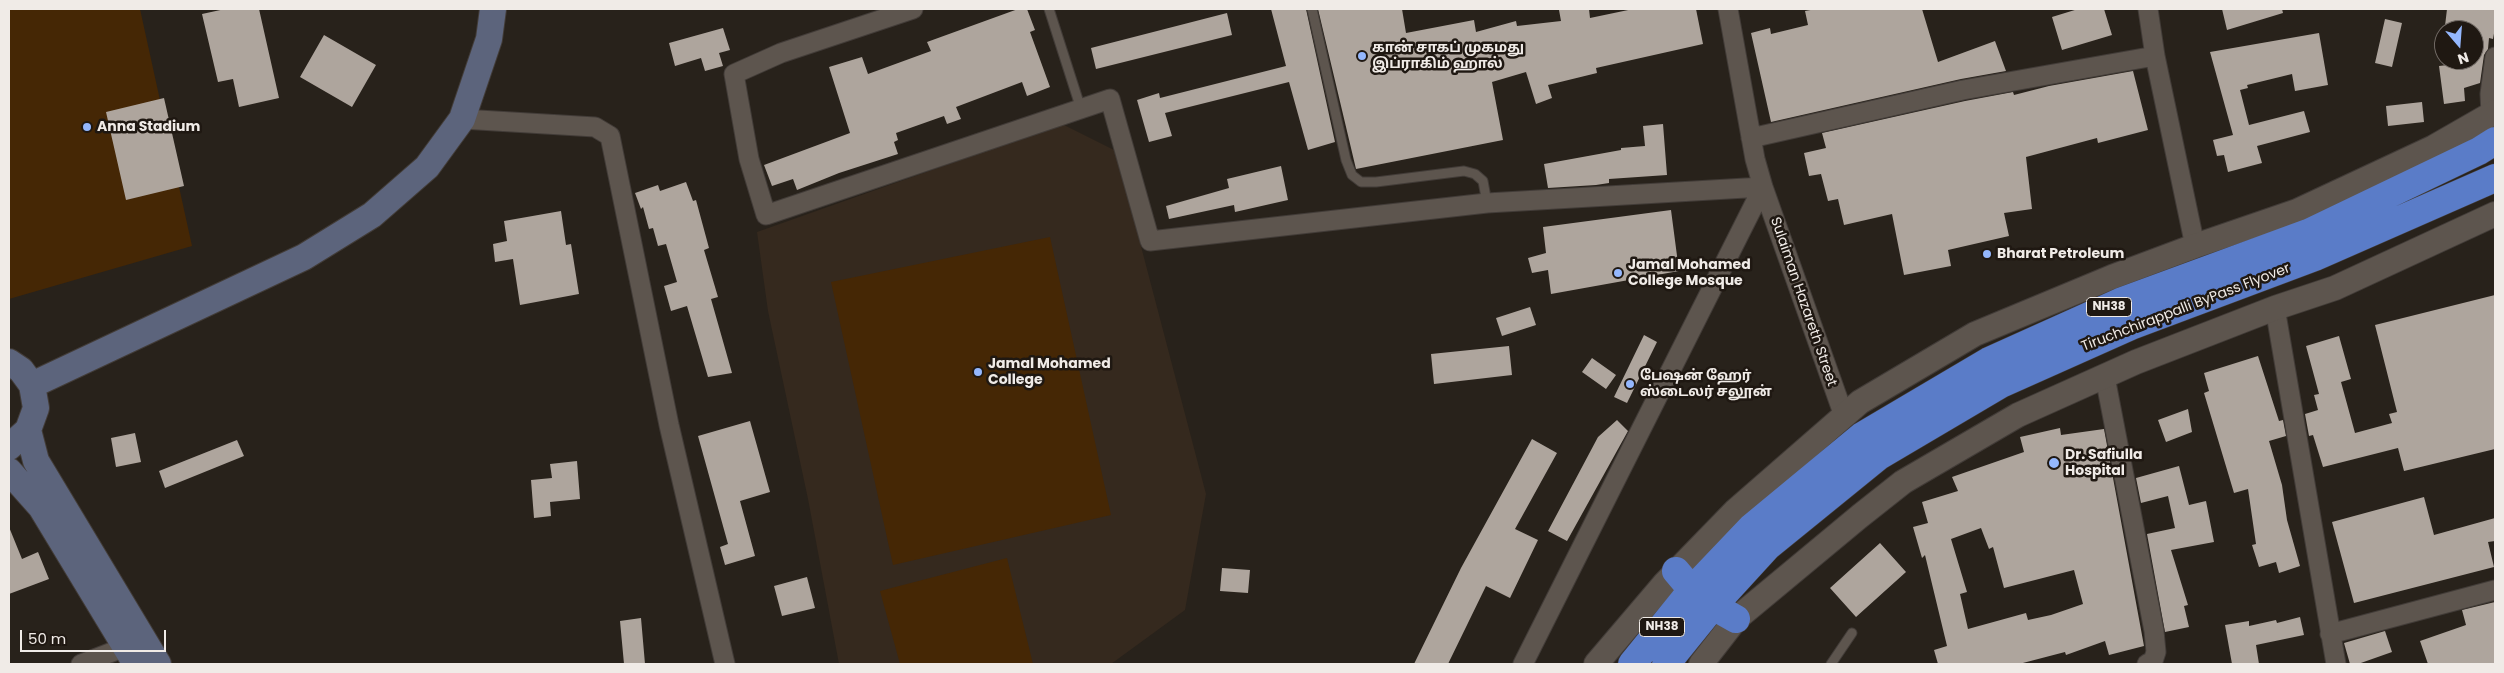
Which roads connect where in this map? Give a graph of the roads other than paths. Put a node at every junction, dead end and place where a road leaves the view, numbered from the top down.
1 (493, 9) edge
2 (913, 9) edge
3 (1048, 9) edge
4 (1312, 9) edge
5 (1728, 9) edge
6 (2148, 9) edge
7 (2155, 56) junction
8 (2495, 57) edge
9 (1081, 109) junction
10 (462, 119) junction
11 (2494, 122) edge
12 (1751, 138) junction
13 (2495, 178) edge
14 (1763, 187) junction
15 (1488, 203) junction
16 (2495, 214) edge
17 (2195, 246) junction
18 (2275, 308) junction
19 (9, 362) edge
20 (2105, 377) junction
21 (32, 385) junction
22 (1844, 416) junction
23 (28, 430) junction
24 (9, 447) edge
25 (9, 471) edge
26 (1759, 537) junction
27 (1684, 581) junction
28 (2495, 590) edge
29 (1725, 612) junction
30 (1852, 633) dead end
31 (2330, 634) junction
32 (130, 655) edge
33 (81, 664) edge
34 (158, 664) edge
35 (725, 664) edge
36 (1522, 664) edge
37 (1596, 664) edge
38 (1632, 664) edge
39 (1666, 664) edge
40 (1701, 664) edge
41 (1831, 664) edge
42 (2147, 664) edge
43 (2336, 664) edge

1 - 10 main road
2 - 9 street
3 - 9 lane
4 - 15 lane
5 - 12 street, Sulaiman Hazareth Street
6 - 7 street
7 - 12 street
7 - 17 street
8 - 11 street
9 - 15 street
10 - 21 main road
10 - 35 street
11 - 17 street
11 - 26 highway, Tiruchchirappalli ByPass Flyover / NH38
12 - 14 street, Sulaiman Hazareth Street
13 - 26 highway, Tiruchchirappalli ByPass Flyover / NH38
14 - 15 street
14 - 22 street, Sulaiman Hazareth Street
14 - 36 street
16 - 18 street
17 - 22 street
18 - 20 street
18 - 31 street
19 - 21 main road
20 - 29 street
20 - 42 street
21 - 23 main road
22 - 27 street
23 - 24 main road
23 - 34 main road
25 - 32 main road
26 - 27 highway, Tiruchchirappalli ByPass Flyover / NH38
26 - 29 highway, Tiruchchirappalli ByPass Flyover / NH38
27 - 37 street
27 - 38 highway, Tiruchchirappalli ByPass Flyover / NH38
28 - 31 street
29 - 39 highway, Tiruchchirappalli ByPass Flyover / NH38
29 - 40 street
30 - 41 lane
31 - 43 street
32 - 33 street

